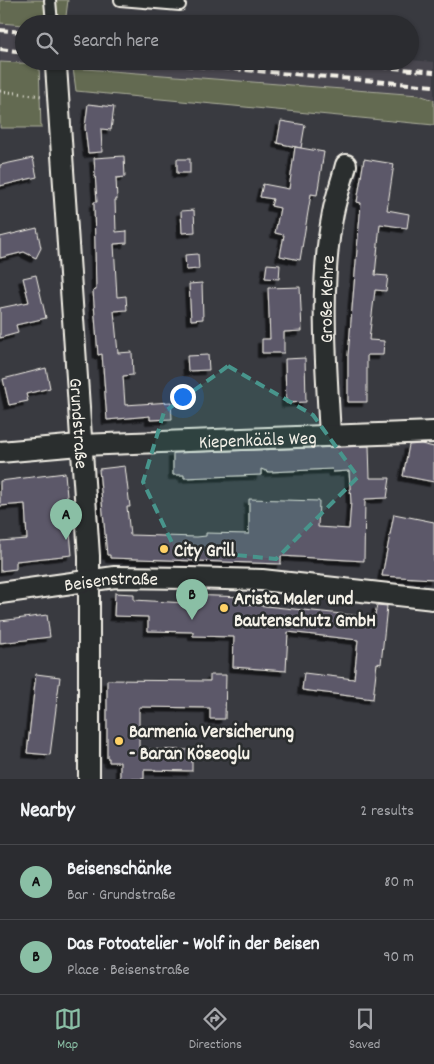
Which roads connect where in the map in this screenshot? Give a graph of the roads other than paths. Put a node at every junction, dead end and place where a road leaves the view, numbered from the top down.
1 (50, 0) edge
2 (120, 0) edge
3 (180, 5) dead end
4 (51, 15) edge
5 (56, 70) edge
6 (346, 165) dead end
7 (434, 432) edge
8 (330, 435) junction
9 (80, 444) junction
10 (0, 452) edge
11 (89, 582) junction
12 (0, 592) edge
13 (434, 599) edge
14 (89, 779) edge

1 - 4 lane
2 - 3 lane
5 - 9 street, Grundstraße
6 - 8 street, Große Kehre
7 - 8 street, Kiepenkääls Weg
8 - 9 street, Kiepenkääls Weg
9 - 10 street, Kiepenkääls Weg
9 - 11 street, Grundstraße
11 - 12 street, Beisenstraße
11 - 13 street, Beisenstraße
11 - 14 street, Grundstraße

